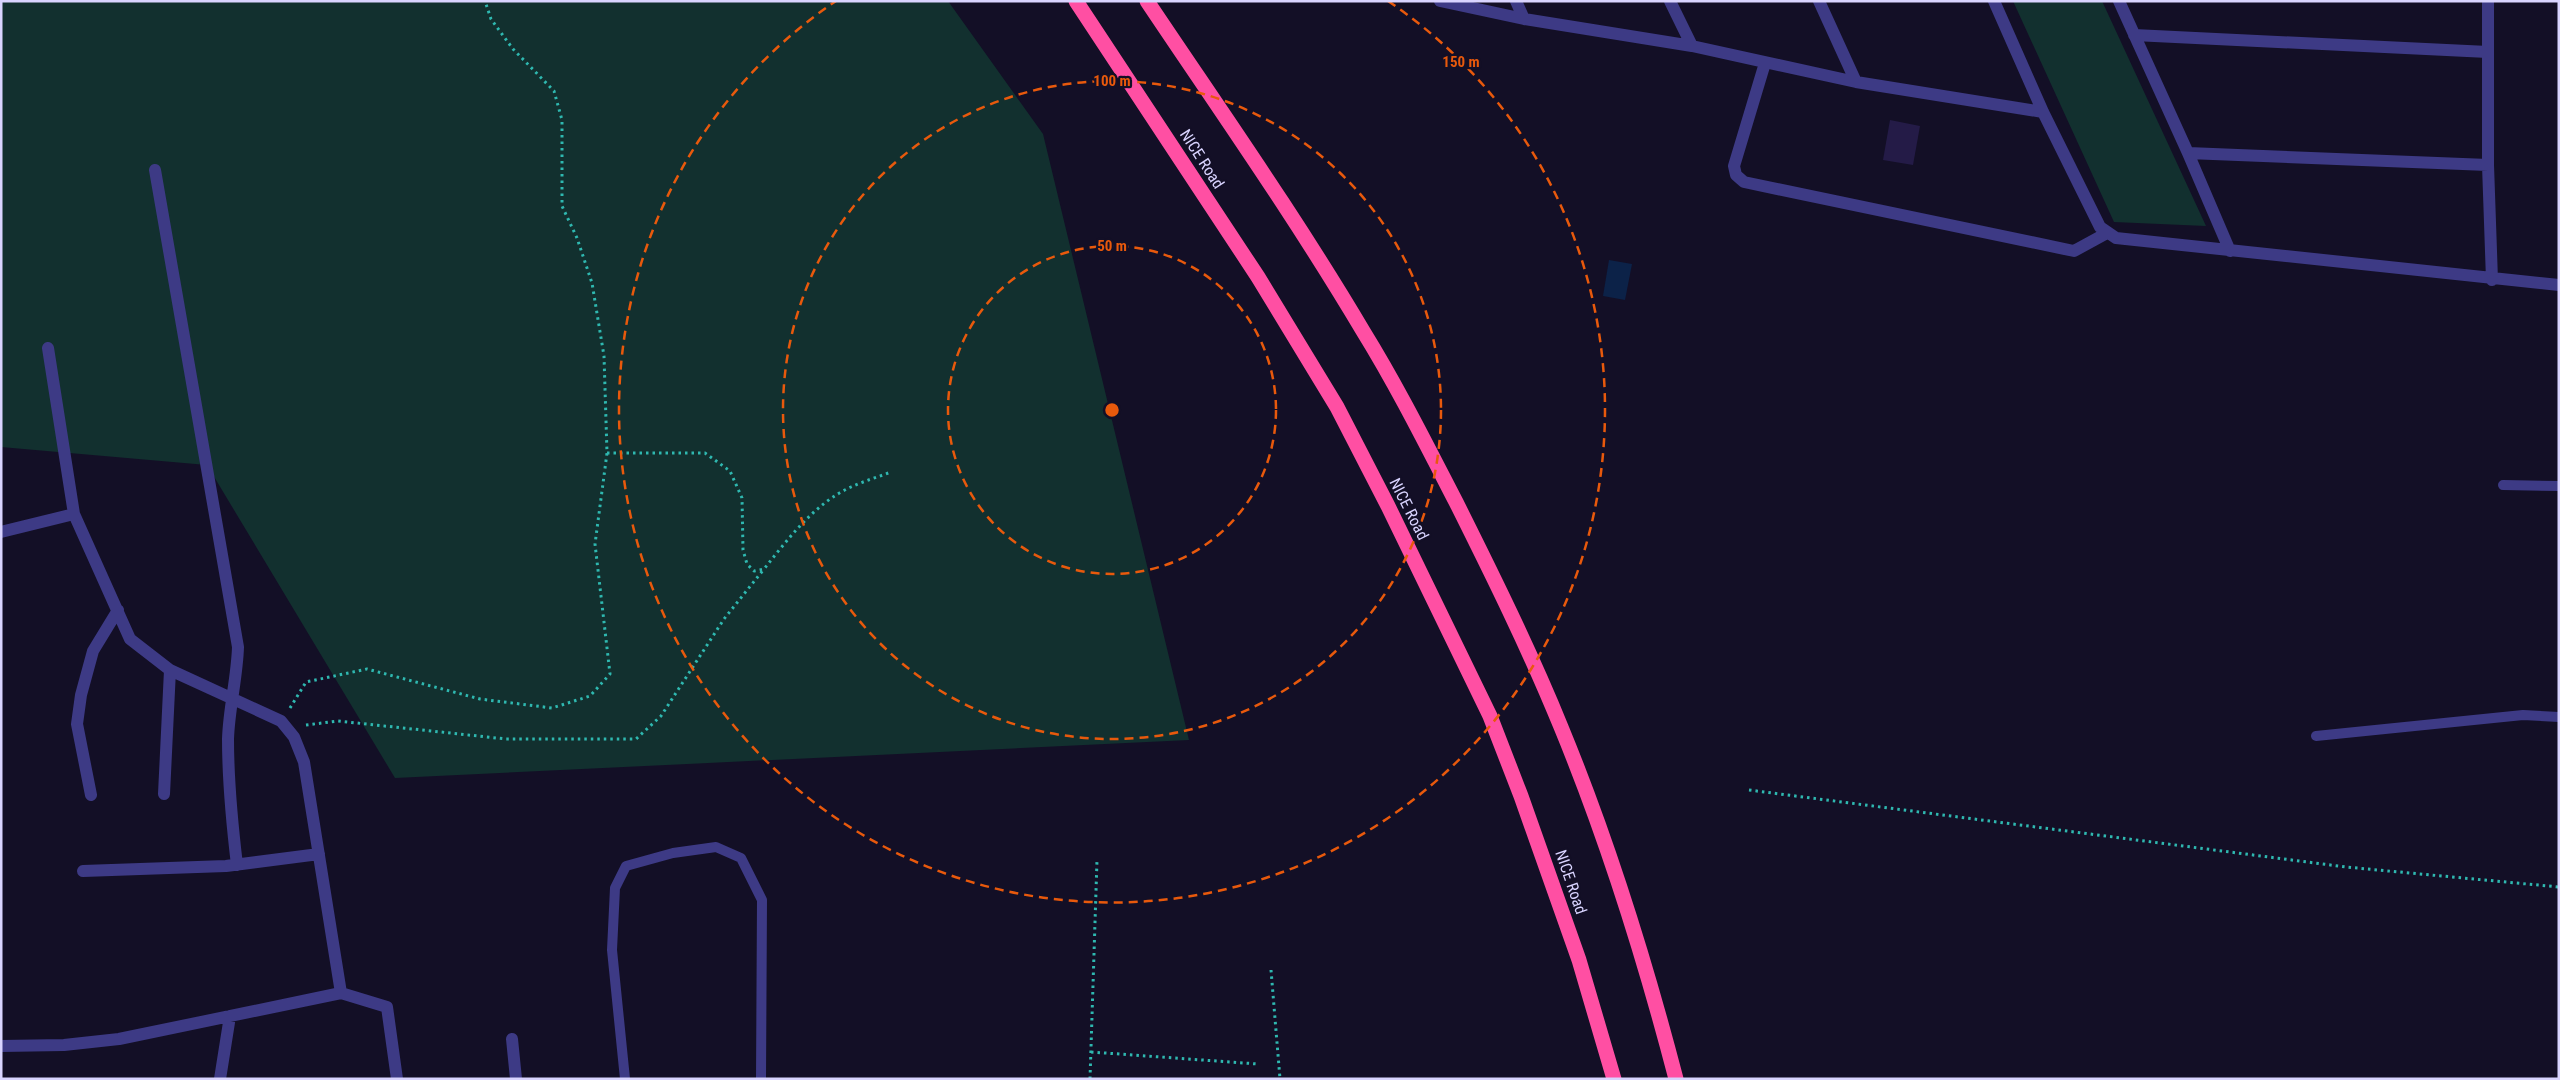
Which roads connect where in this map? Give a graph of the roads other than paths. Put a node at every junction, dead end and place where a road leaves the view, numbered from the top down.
1 (1076, 1) edge
2 (1147, 1) edge
3 (1440, 1) edge
4 (1516, 1) edge
5 (1670, 1) edge
6 (1818, 1) edge
7 (1994, 1) edge
8 (2119, 1) edge
9 (2488, 1) edge
10 (1524, 19) junction
11 (2134, 35) junction
12 (1692, 46) junction
13 (2488, 52) junction
14 (1765, 62) junction
15 (1856, 82) junction
16 (2043, 112) junction
17 (2188, 153) junction
18 (2488, 165) junction
19 (155, 170) dead end
20 (2107, 233) junction
21 (2230, 251) junction
22 (2492, 280) junction
23 (2559, 285) edge
24 (48, 348) dead end
25 (2503, 485) dead end
26 (2559, 486) edge
27 (74, 514) junction
28 (1, 532) edge
29 (118, 610) junction
30 (170, 670) junction
31 (232, 699) junction
32 (2559, 717) edge
33 (2316, 736) dead end
34 (164, 794) dead end
35 (91, 795) dead end
36 (319, 854) junction
37 (237, 865) junction
38 (83, 871) dead end
39 (340, 994) junction
40 (230, 1016) junction
41 (512, 1039) dead end
42 (1, 1046) edge
43 (220, 1079) edge
44 (397, 1079) edge
45 (516, 1079) edge
46 (625, 1079) edge
47 (760, 1079) edge
48 (1614, 1079) edge
49 (1676, 1079) edge

1 - 48 highway, NICE Road
2 - 49 highway
3 - 10 street
4 - 10 street
5 - 12 street
6 - 15 street
7 - 16 street
8 - 11 street
9 - 13 street
10 - 12 street
11 - 13 street
11 - 17 street
12 - 14 street
13 - 18 street
14 - 15 street
14 - 20 street
15 - 16 street
16 - 20 street
17 - 18 street
17 - 21 street
18 - 22 street
19 - 31 street
20 - 21 street
21 - 22 street
22 - 23 street
24 - 27 street
25 - 26 lane
27 - 28 street
27 - 29 street
29 - 30 street
29 - 35 street
30 - 31 street
30 - 34 street
31 - 36 street
31 - 37 street
32 - 33 lane
36 - 37 street
36 - 39 street
37 - 38 street
39 - 40 street
39 - 44 street
40 - 42 street
40 - 43 street
41 - 45 street
46 - 47 lane

